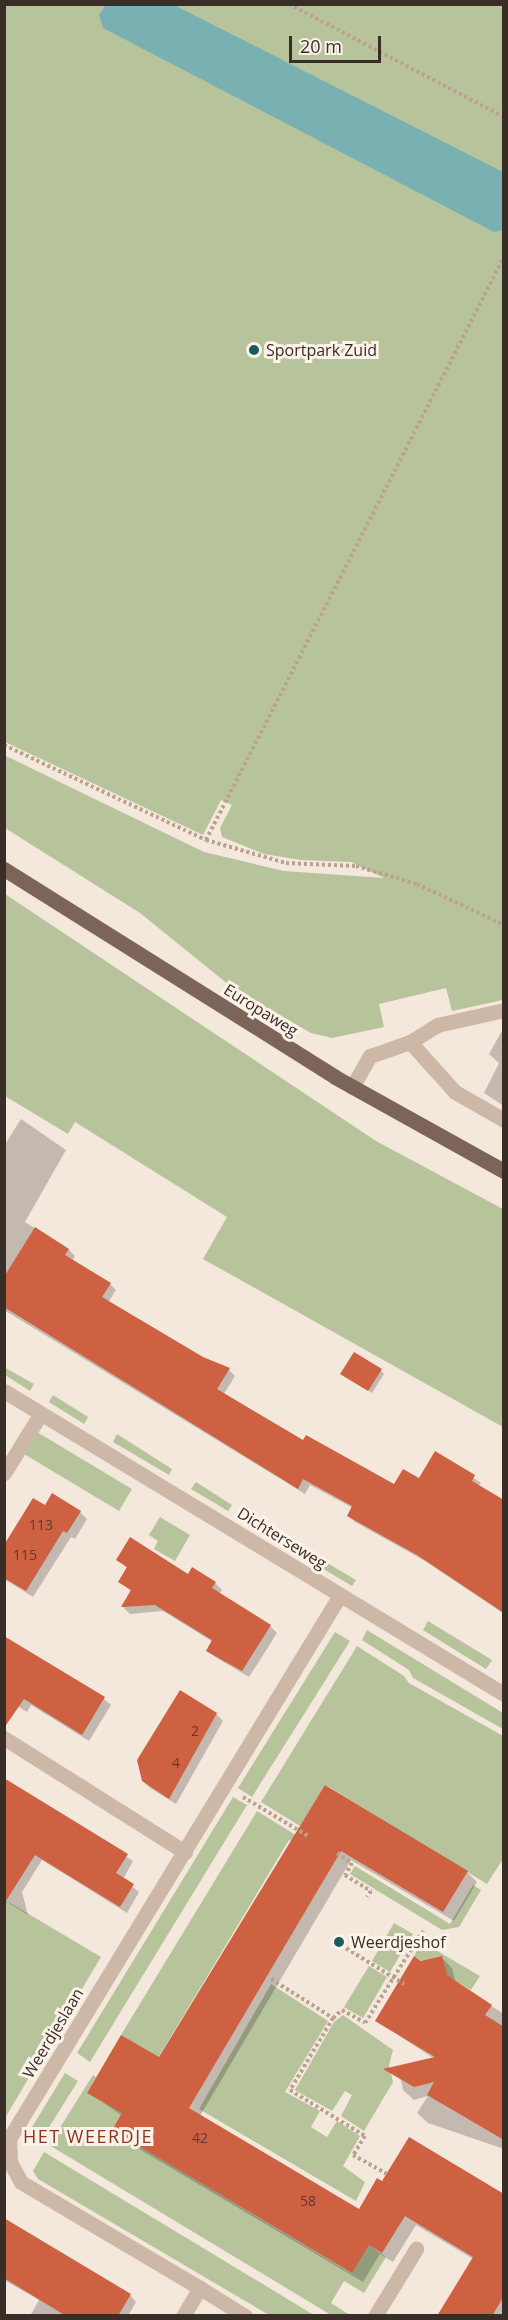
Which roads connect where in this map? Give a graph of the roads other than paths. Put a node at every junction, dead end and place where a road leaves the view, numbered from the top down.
1 (4, 869) edge
2 (504, 1010) edge
3 (410, 1042) junction
4 (352, 1087) junction
5 (504, 1120) edge
6 (504, 1172) edge
7 (4, 1391) edge
8 (41, 1413) junction
9 (4, 1473) edge
10 (340, 1595) junction
11 (504, 1694) edge
12 (4, 1738) edge
13 (185, 1852) junction
14 (416, 2249) dead end
15 (200, 2288) junction
16 (183, 2316) edge
17 (245, 2316) edge
18 (375, 2316) edge

1 - 4 main road, Europaweg
2 - 3 street
3 - 4 street
3 - 5 street
4 - 6 main road, Europaweg
7 - 8 street, Dichterseweg
8 - 9 street
8 - 10 street, Dichterseweg
10 - 11 street, Dichterseweg
10 - 13 street, Weerdjeslaan
12 - 13 street
13 - 15 street, Weerdjeslaan
14 - 18 street
15 - 16 street
15 - 17 street, Weerdjeslaan

